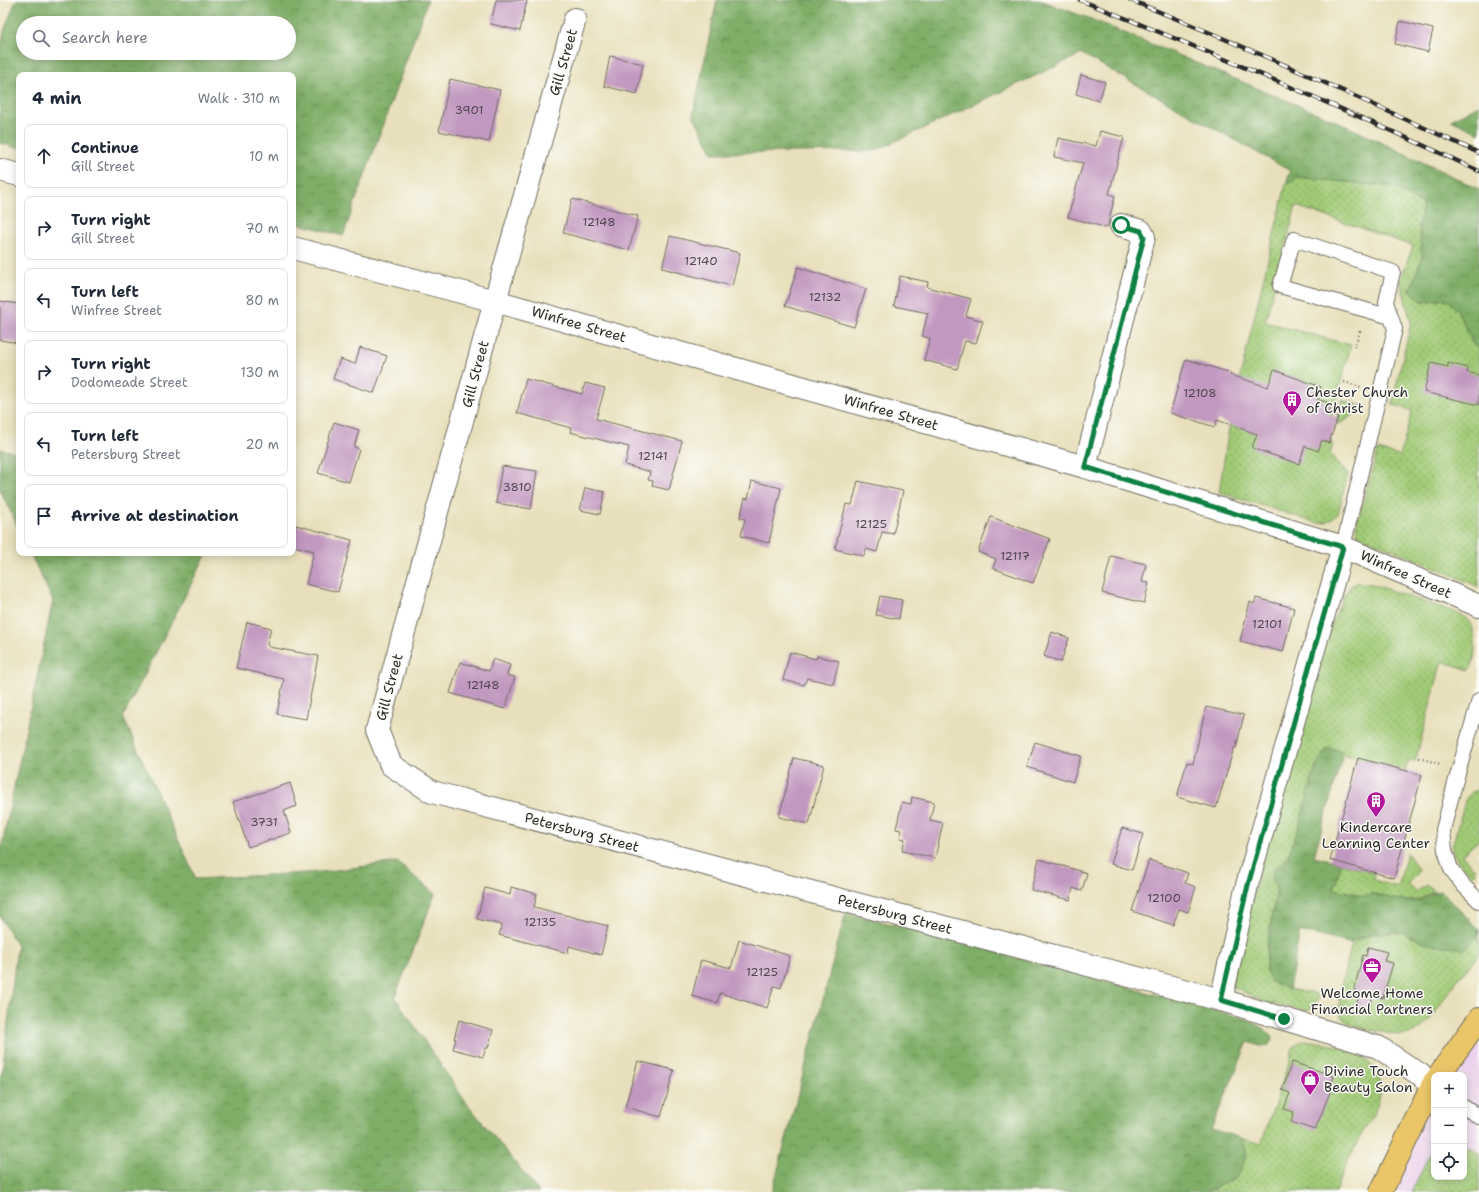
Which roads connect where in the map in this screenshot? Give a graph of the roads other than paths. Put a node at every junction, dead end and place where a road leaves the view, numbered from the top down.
1 (575, 19) dead end
2 (0, 170) edge
3 (16, 174) edge
4 (1121, 225) dead end
5 (296, 249) edge
6 (495, 301) junction
7 (1391, 317) junction
8 (1085, 467) junction
9 (1343, 547) junction
10 (1479, 606) edge
11 (1479, 700) edge
12 (377, 730) joint
13 (1477, 895) edge
14 (1221, 1000) junction
15 (1479, 1019) edge
16 (1441, 1072) edge
17 (1431, 1079) edge
18 (1431, 1089) edge
19 (1466, 1108) edge
20 (1479, 1117) edge
21 (1381, 1192) edge

1 - 6 street, Gill Street
2 - 3 street
4 - 8 street
5 - 6 street, Winfree Street
6 - 8 street, Winfree Street
6 - 12 street, Gill Street
7 - 7 lane
7 - 9 lane
8 - 9 street, Winfree Street
9 - 10 street, Winfree Street
9 - 14 street
11 - 13 lane
12 - 14 street, Petersburg Street
14 - 17 street, Petersburg Street
15 - 16 main road
18 - 21 main road
19 - 20 lane

